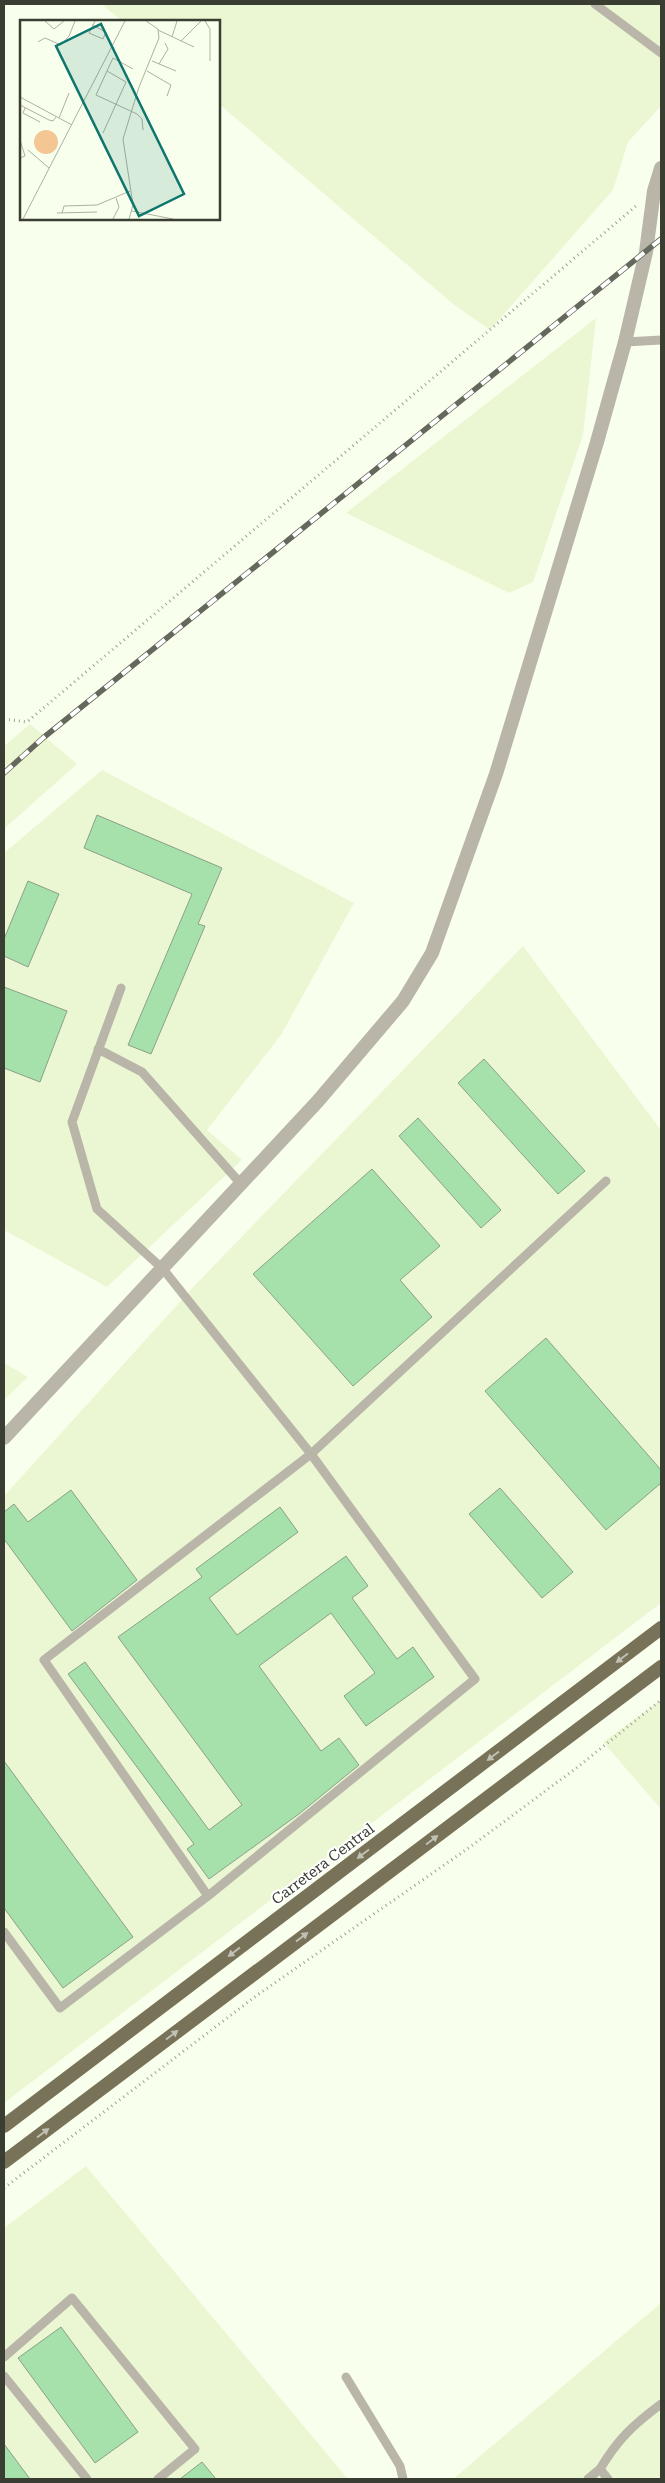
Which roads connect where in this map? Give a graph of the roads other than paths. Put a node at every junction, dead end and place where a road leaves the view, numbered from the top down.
1 (596, 4) edge
2 (661, 53) edge
3 (661, 168) edge
4 (661, 340) edge
5 (625, 342) junction
6 (121, 988) dead end
7 (98, 1050) junction
8 (606, 1181) dead end
9 (241, 1184) junction
10 (163, 1268) junction
11 (4, 1438) edge
12 (312, 1454) junction
13 (661, 1628) edge
14 (661, 1667) edge
15 (208, 1896) junction
16 (4, 1932) edge
17 (4, 2126) edge
18 (4, 2162) edge
19 (4, 2357) edge
20 (4, 2376) edge
21 (346, 2376) dead end
22 (661, 2404) edge
23 (600, 2469) junction
24 (87, 2479) edge
25 (158, 2479) edge
26 (403, 2479) edge
27 (588, 2479) edge
28 (608, 2479) edge

1 - 2 lane
3 - 5 street
4 - 5 lane
5 - 9 street
6 - 7 lane
7 - 9 lane
7 - 10 lane
8 - 12 lane
9 - 10 street
10 - 11 street
10 - 12 lane
12 - 15 lane
12 - 15 lane
13 -> 17 highway, Carretera Central
18 -> 14 highway
15 - 16 lane
19 - 25 lane
20 - 24 lane
21 - 26 lane
22 - 23 lane
23 - 27 lane
23 - 28 lane

